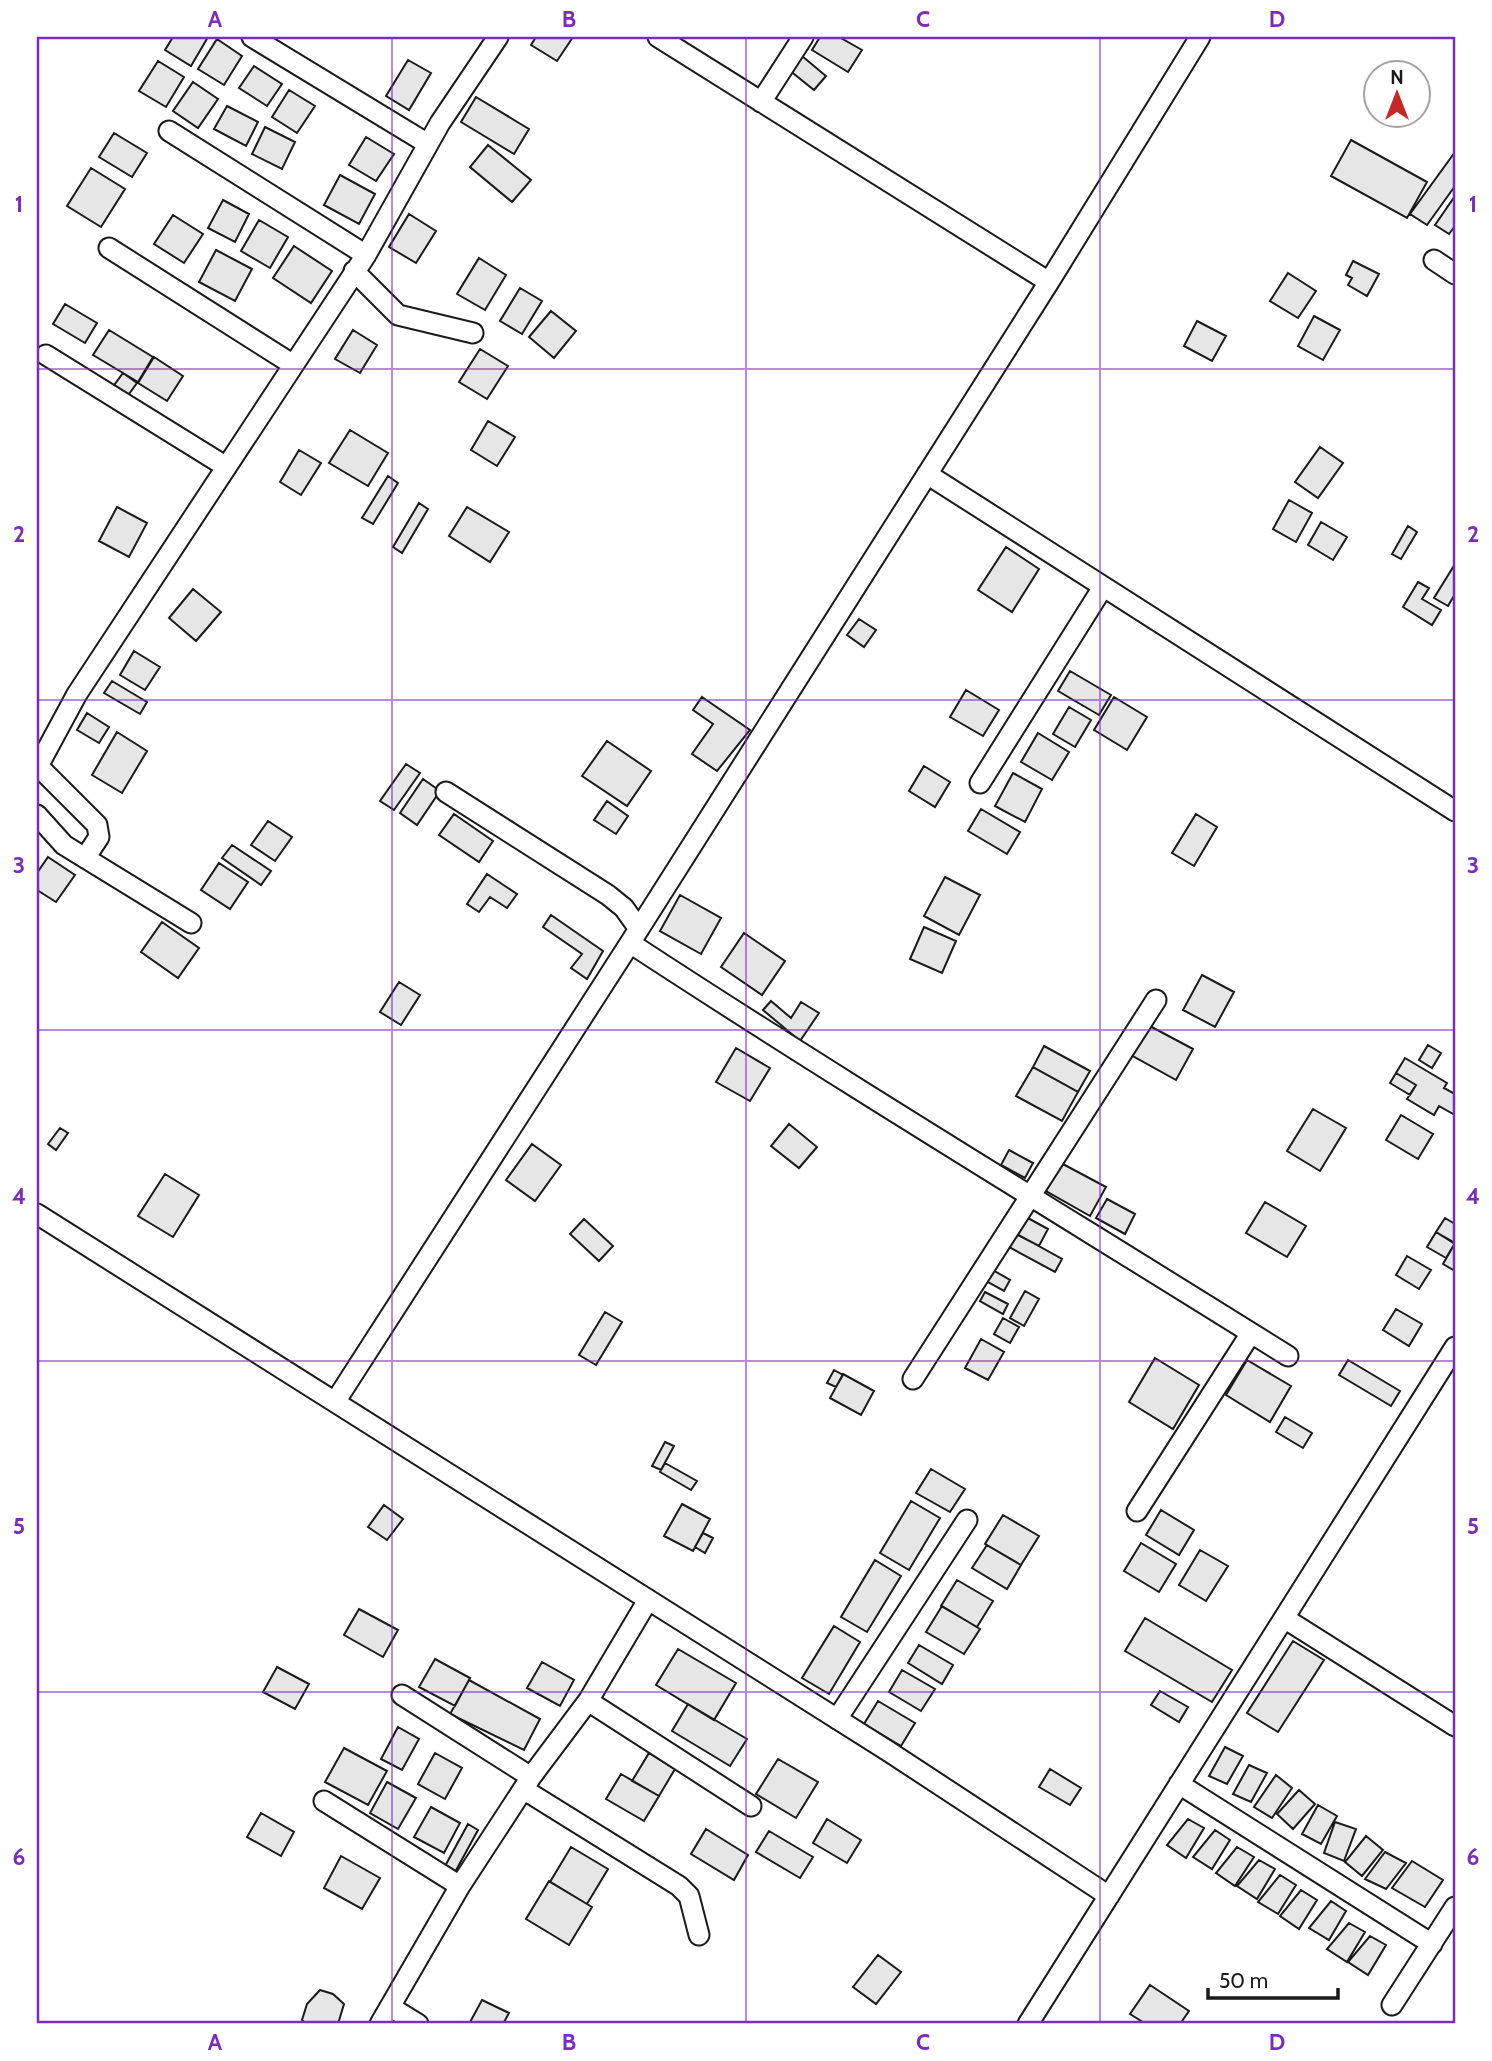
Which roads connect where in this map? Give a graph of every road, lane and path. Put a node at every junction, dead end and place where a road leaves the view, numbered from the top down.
1 (251, 37) edge
2 (498, 37) edge
3 (658, 37) edge
4 (803, 37) edge
5 (1200, 37) edge
6 (761, 102) junction
7 (169, 131) dead end
8 (428, 144) junction
9 (109, 248) dead end
10 (366, 255) junction
11 (1434, 260) dead end
12 (354, 271) junction
13 (1455, 274) edge
14 (1049, 282) junction
15 (473, 333) dead end
16 (46, 355) dead end
17 (292, 364) junction
18 (225, 466) junction
19 (927, 474) junction
20 (1103, 587) junction
21 (37, 767) edge
22 (980, 783) dead end
23 (446, 792) dead end
24 (1455, 811) edge
25 (37, 815) edge
26 (85, 858) junction
27 (191, 923) dead end
28 (635, 936) junction
29 (1156, 1000) dead end
30 (1030, 1193) junction
31 (37, 1214) edge
32 (1251, 1333) junction
33 (1455, 1347) edge
34 (1288, 1356) dead end
35 (913, 1379) dead end
36 (335, 1402) junction
37 (1137, 1511) dead end
38 (967, 1520) dead end
39 (648, 1600) junction
40 (1284, 1618) junction
41 (402, 1695) dead end
42 (588, 1701) junction
43 (837, 1719) junction
44 (1455, 1726) edge
45 (527, 1783) junction
46 (1179, 1784) junction
47 (324, 1801) dead end
48 (751, 1806) dead end
49 (460, 1886) junction
50 (1109, 1896) junction
51 (1455, 1907) edge
52 (699, 1935) dead end
53 (1432, 1944) junction
54 (1392, 2005) dead end
55 (392, 2008) junction
56 (380, 2024) edge
57 (418, 2024) edge
58 (1028, 2024) edge

1 - 8 street
2 - 8 street
3 - 6 street
4 - 6 street
5 - 14 street
6 - 14 street
7 - 10 street
8 - 10 street
9 - 17 street
10 - 12 street
11 - 13 street
12 - 15 street
12 - 17 street
14 - 19 street
16 - 18 street
17 - 18 street
18 - 21 street
19 - 20 street
19 - 28 street
20 - 22 street
20 - 24 street
21 - 26 street
23 - 28 street
25 - 26 street
26 - 27 street
28 - 30 street
28 - 36 street
29 - 30 street
30 - 32 street
30 - 35 street
31 - 36 street
32 - 34 street
32 - 37 street
33 - 40 street
36 - 39 street
38 - 43 street
39 - 42 street
39 - 43 street
40 - 44 street
40 - 46 street
41 - 45 street
42 - 45 street
42 - 48 street
43 - 50 street
45 - 49 street
45 - 52 street
46 - 50 street
46 - 53 street
47 - 49 street
49 - 55 street
50 - 58 street
51 - 53 street
53 - 54 street
55 - 56 street
55 - 57 street

